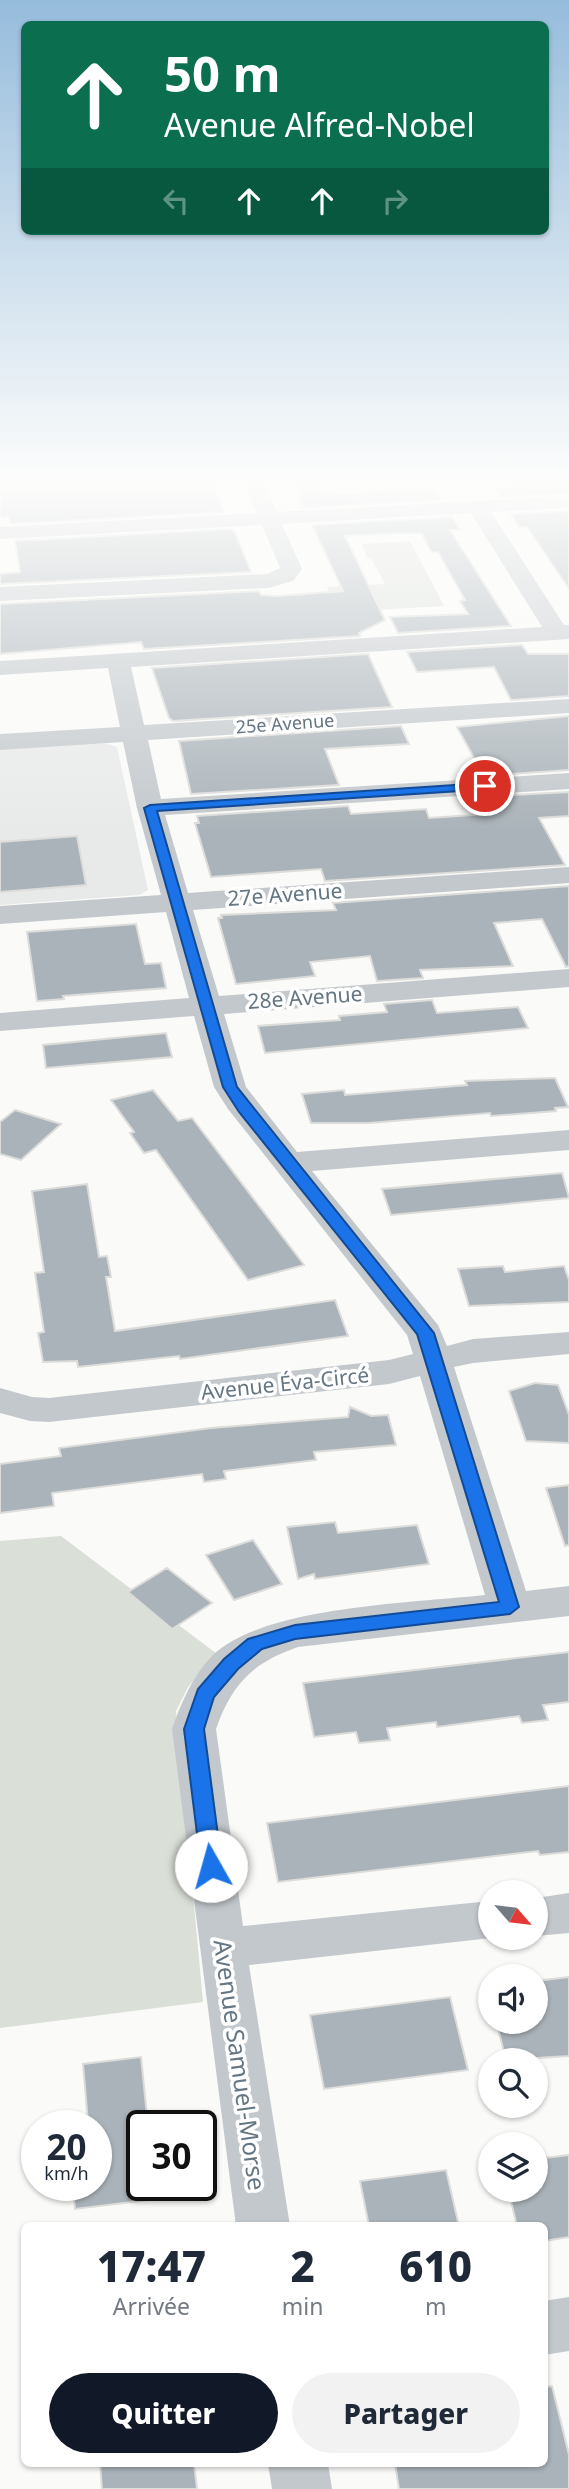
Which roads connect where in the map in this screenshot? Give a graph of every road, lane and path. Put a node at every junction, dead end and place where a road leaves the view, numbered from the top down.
1 (540, 599) edge
2 (563, 633) edge
3 (118, 661) junction
4 (0, 668) edge
5 (569, 706) edge
6 (132, 733) junction
7 (0, 741) edge
8 (569, 781) edge
9 (150, 808) junction
10 (569, 875) edge
11 (176, 903) junction
12 (0, 915) edge
13 (569, 978) edge
14 (206, 1006) junction
15 (0, 1022) edge
16 (569, 1140) edge
17 (289, 1163) junction
18 (569, 1343) edge
19 (434, 1361) junction
20 (0, 1400) edge
21 (569, 1601) edge
22 (510, 1607) junction
23 (569, 1913) edge
24 (548, 1916) edge
25 (478, 1922) edge
26 (222, 1948) junction
27 (262, 2222) edge
28 (569, 2324) edge
29 (548, 2327) edge
30 (298, 2467) edge
31 (302, 2489) edge

1 - 2 street
2 - 3 street
3 - 4 street
3 - 6 street
5 - 6 street, 25e Avenue
6 - 7 street, 25e Avenue
6 - 9 street
8 - 9 street
9 - 11 street
10 - 11 street, 27e Avenue
11 - 12 street, 27e Avenue
11 - 14 street
13 - 14 street, 28e Avenue
14 - 15 street, 28e Avenue
14 - 17 street
16 - 17 street
17 - 19 street
18 - 19 street, Avenue Éva-Circé
19 - 20 street, Avenue Éva-Circé
19 - 22 street
21 - 22 street, Avenue Samuel-Morse
22 - 26 street, Avenue Samuel-Morse
23 - 24 street
25 - 26 street
26 - 27 street, Avenue Samuel-Morse
28 - 29 street
30 - 31 street

